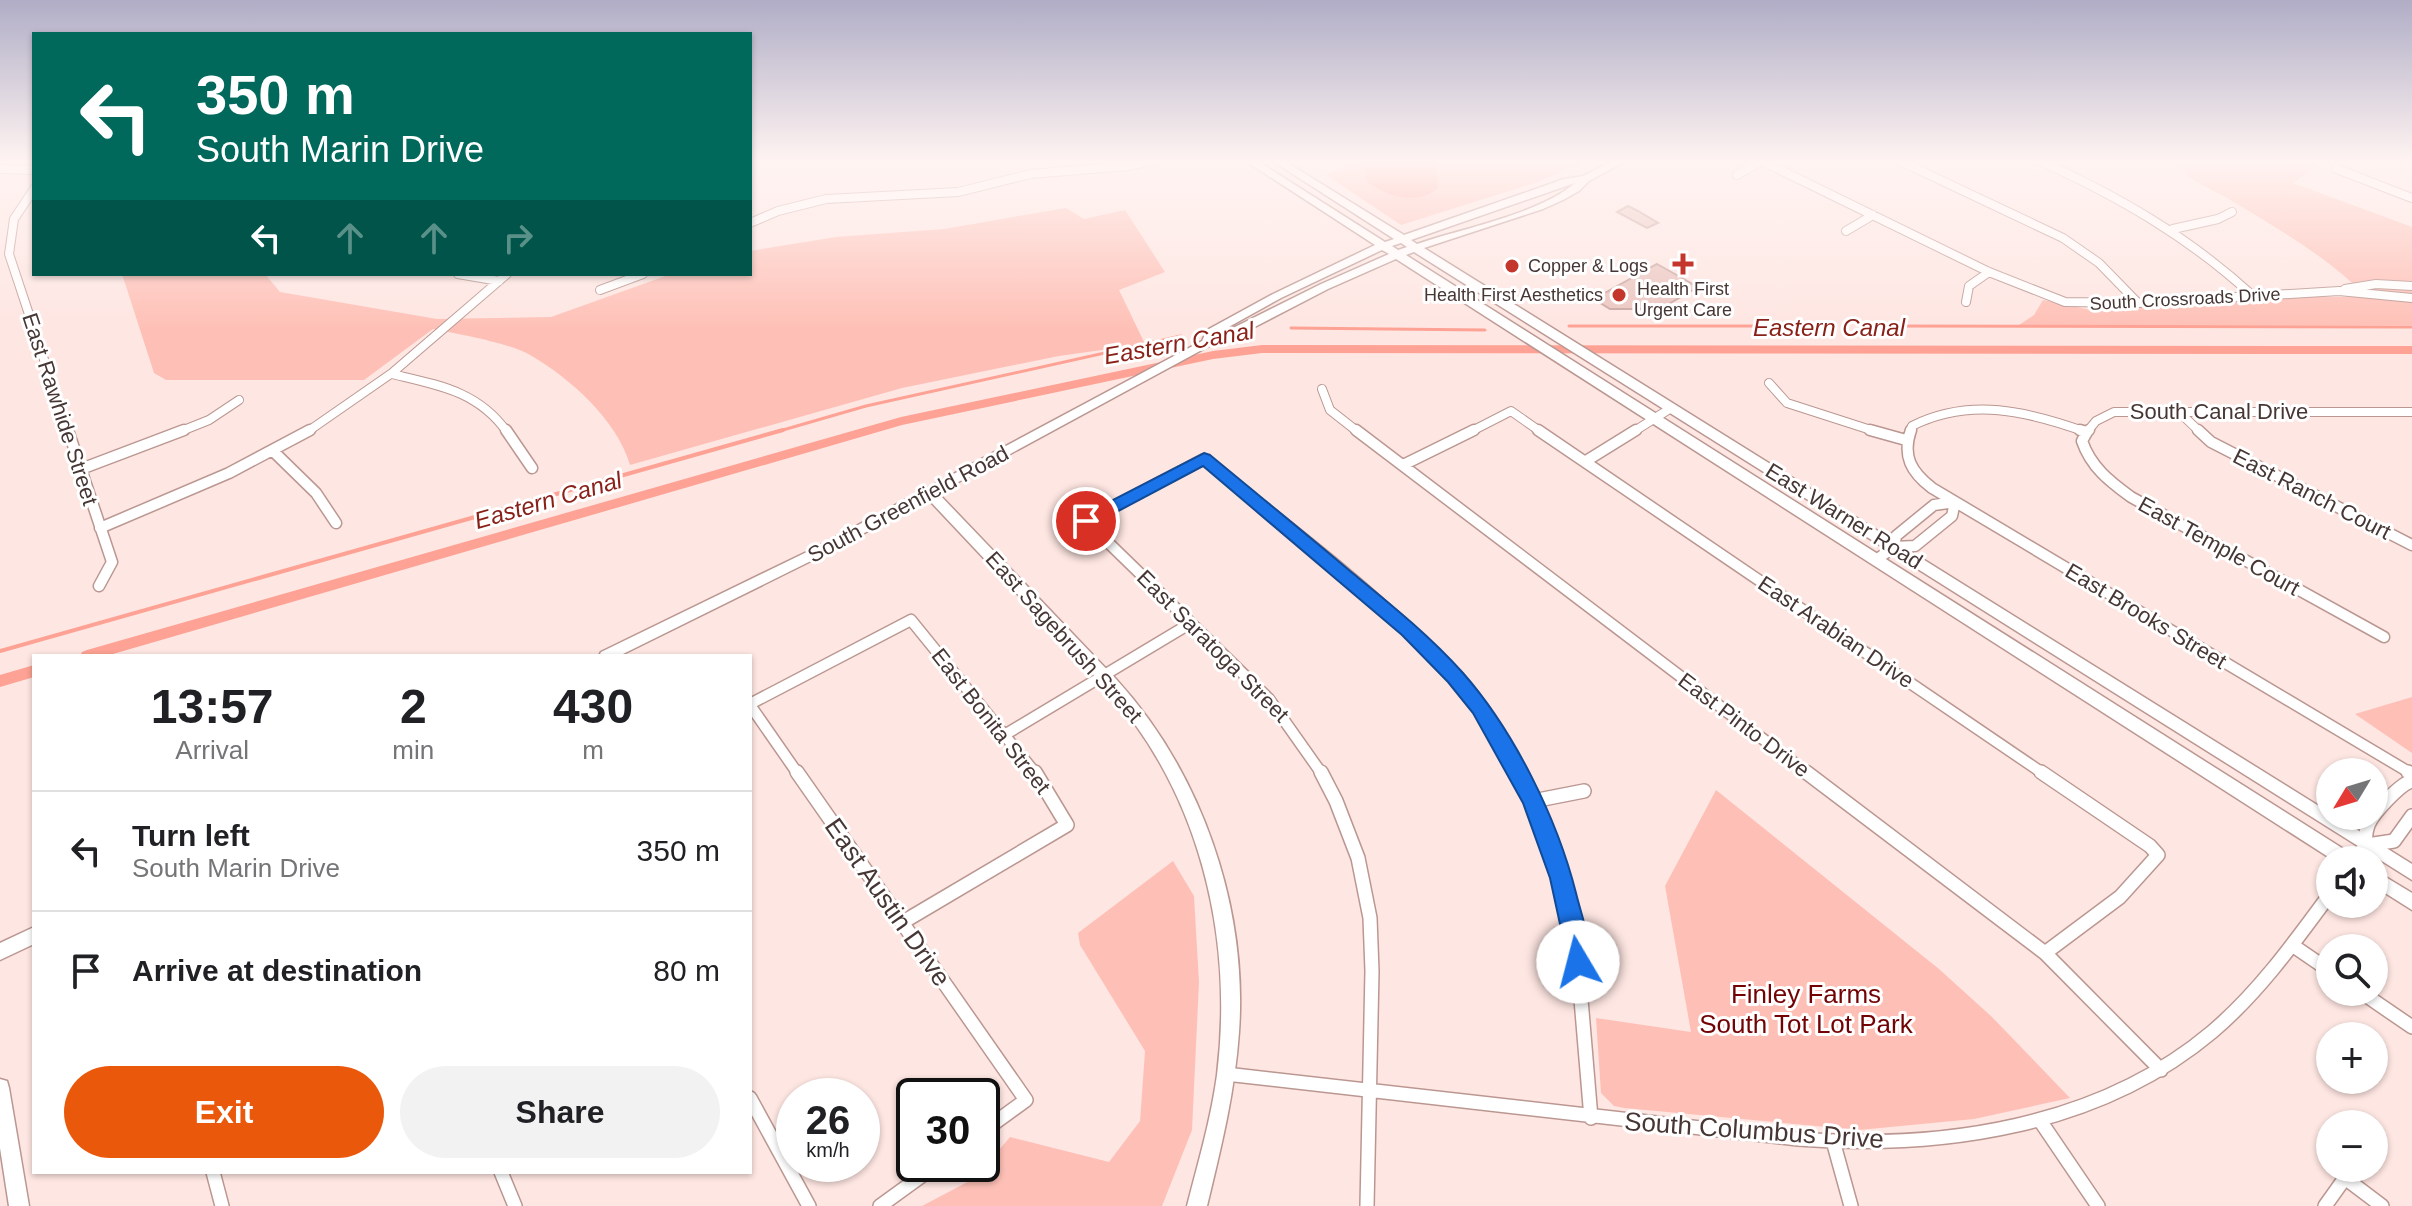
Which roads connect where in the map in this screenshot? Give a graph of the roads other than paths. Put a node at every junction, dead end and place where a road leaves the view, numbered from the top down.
1 (16, 216) edge
2 (769, 216) edge
3 (1337, 216) edge
4 (1366, 216) edge
5 (1467, 216) edge
6 (1510, 216) edge
7 (1871, 216) edge
8 (1876, 216) edge
9 (2017, 216) edge
10 (2152, 216) edge
11 (2223, 216) edge
12 (752, 227) edge
13 (2173, 229) junction
14 (1846, 231) dead end
15 (1402, 239) junction
16 (1384, 246) junction
17 (1416, 248) junction
18 (1397, 255) junction
19 (1989, 272) junction
20 (638, 276) edge
21 (503, 277) edge
22 (2412, 286) edge
23 (600, 290) dead end
24 (2339, 291) junction
25 (2253, 296) junction
26 (2412, 298) edge
27 (1966, 302) dead end
28 (2138, 303) junction
29 (1207, 343) junction
30 (392, 374) junction
31 (1769, 383) dead end
32 (1322, 389) dead end
33 (239, 400) dead end
34 (1671, 408) junction
35 (2177, 410) junction
36 (2401, 411) junction
37 (2412, 412) edge
38 (1654, 418) junction
39 (2412, 421) edge
40 (2087, 432) junction
41 (1906, 440) junction
42 (273, 451) junction
43 (1586, 461) junction
44 (1403, 465) junction
45 (532, 468) dead end
46 (81, 469) junction
47 (930, 493) junction
48 (1955, 502) junction
49 (336, 523) dead end
50 (100, 528) junction
51 (2412, 545) edge
52 (1894, 547) junction
53 (1876, 560) junction
54 (99, 586) dead end
55 (1191, 623) junction
56 (2384, 637) dead end
57 (610, 654) edge
58 (1103, 676) junction
59 (752, 703) edge
60 (752, 707) edge
61 (1006, 734) junction
62 (2412, 774) edge
63 (2412, 781) edge
64 (1584, 791) dead end
65 (1533, 801) junction
66 (2412, 816) edge
67 (2367, 845) junction
68 (2325, 846) edge
69 (2412, 873) edge
70 (2388, 886) edge
71 (2412, 902) edge
72 (2316, 913) edge
73 (903, 922) junction
74 (32, 936) edge
75 (2292, 945) junction
76 (0, 952) edge
77 (2045, 953) junction
78 (2316, 961) edge
79 (2381, 1006) edge
80 (2412, 1027) edge
81 (2161, 1070) junction
82 (1226, 1074) junction
83 (0, 1088) edge
84 (1369, 1089) junction
85 (752, 1102) edge
86 (1591, 1118) junction
87 (1000, 1119) edge
88 (2041, 1122) junction
89 (1833, 1141) junction
90 (214, 1174) edge
91 (502, 1174) edge
92 (913, 1182) edge
93 (19, 1206) edge
94 (222, 1206) edge
95 (515, 1206) edge
96 (809, 1206) edge
97 (880, 1206) edge
98 (1197, 1206) edge
99 (1367, 1206) edge
100 (1851, 1206) edge
101 (2098, 1206) edge
102 (2325, 1206) edge
103 (2382, 1206) edge

1 - 46 street, East Rawhide Street
2 - 12 street
3 - 16 main road, East Warner Road
4 - 15 main road, East Warner Road
5 - 15 main road, South Greenfield Road
6 - 17 main road, South Greenfield Road
7 - 14 street
8 - 19 street, South Crossroads Drive
9 - 28 street
10 - 13 street
11 - 13 street
13 - 25 street
15 - 16 main road, South Greenfield Road
15 - 17 main road, East Warner Road
16 - 18 main road, East Warner Road
16 - 29 main road, South Greenfield Road
17 - 18 main road, South Greenfield Road
17 - 34 main road, East Warner Road
18 - 29 main road, South Greenfield Road
18 - 38 main road, East Warner Road
19 - 27 street
19 - 28 street, South Crossroads Drive
20 - 23 street
21 - 30 street
22 - 24 street, South Crossroads Drive
24 - 25 street, South Crossroads Drive
24 - 26 street, South Crossroads Drive
25 - 28 street, South Crossroads Drive
29 - 47 main road, South Greenfield Road
30 - 42 street
30 - 45 street
31 - 41 street
32 - 44 street, East Pinto Drive
33 - 46 street
34 - 38 street
34 - 52 main road, East Warner Road
35 - 36 street, South Canal Drive
35 - 40 street, South Canal Drive
35 - 51 street, East Ranch Court
36 - 37 street, South Canal Drive
36 - 39 street
38 - 43 street
38 - 53 main road, East Warner Road
40 - 41 street
40 - 56 street, East Temple Court
41 - 48 street, East Brooks Street
42 - 49 street
42 - 50 street
43 - 44 street, East Arabian Drive
43 - 77 street, East Arabian Drive
44 - 77 street, East Pinto Drive
46 - 50 street, East Rawhide Street
47 - 57 main road, South Greenfield Road
47 - 58 main road, East Sagebrush Street
48 - 52 street
48 - 52 street
48 - 62 street, East Brooks Street
50 - 54 street, East Rawhide Street
52 - 53 street
52 - 67 main road, East Warner Road
53 - 68 main road, East Warner Road
55 - 58 street
55 - 65 street, East Saratoga Street
55 - 84 street, East Saratoga Street
58 - 61 street
58 - 82 main road, East Sagebrush Street
59 - 61 street, East Bonita Street
60 - 73 street, East Austin Drive
61 - 73 street, East Bonita Street
63 - 67 street
64 - 65 street
65 - 86 street
66 - 67 street
67 - 69 main road, East Warner Road
70 - 71 main road
72 - 75 street, South Columbus Drive
73 - 87 street, East Austin Drive
74 - 76 main road
75 - 78 street
75 - 81 street, South Columbus Drive
77 - 81 street, East Pinto Drive
79 - 80 street
81 - 88 street, South Columbus Drive
82 - 84 street, South Columbus Drive
82 - 98 main road
83 - 93 main road
84 - 86 street, South Columbus Drive
84 - 99 street, East Saratoga Street
85 - 96 street
86 - 89 street, South Columbus Drive
88 - 89 street, South Columbus Drive
88 - 101 street
89 - 100 street
90 - 94 street
91 - 95 street
92 - 97 street
102 - 103 street

